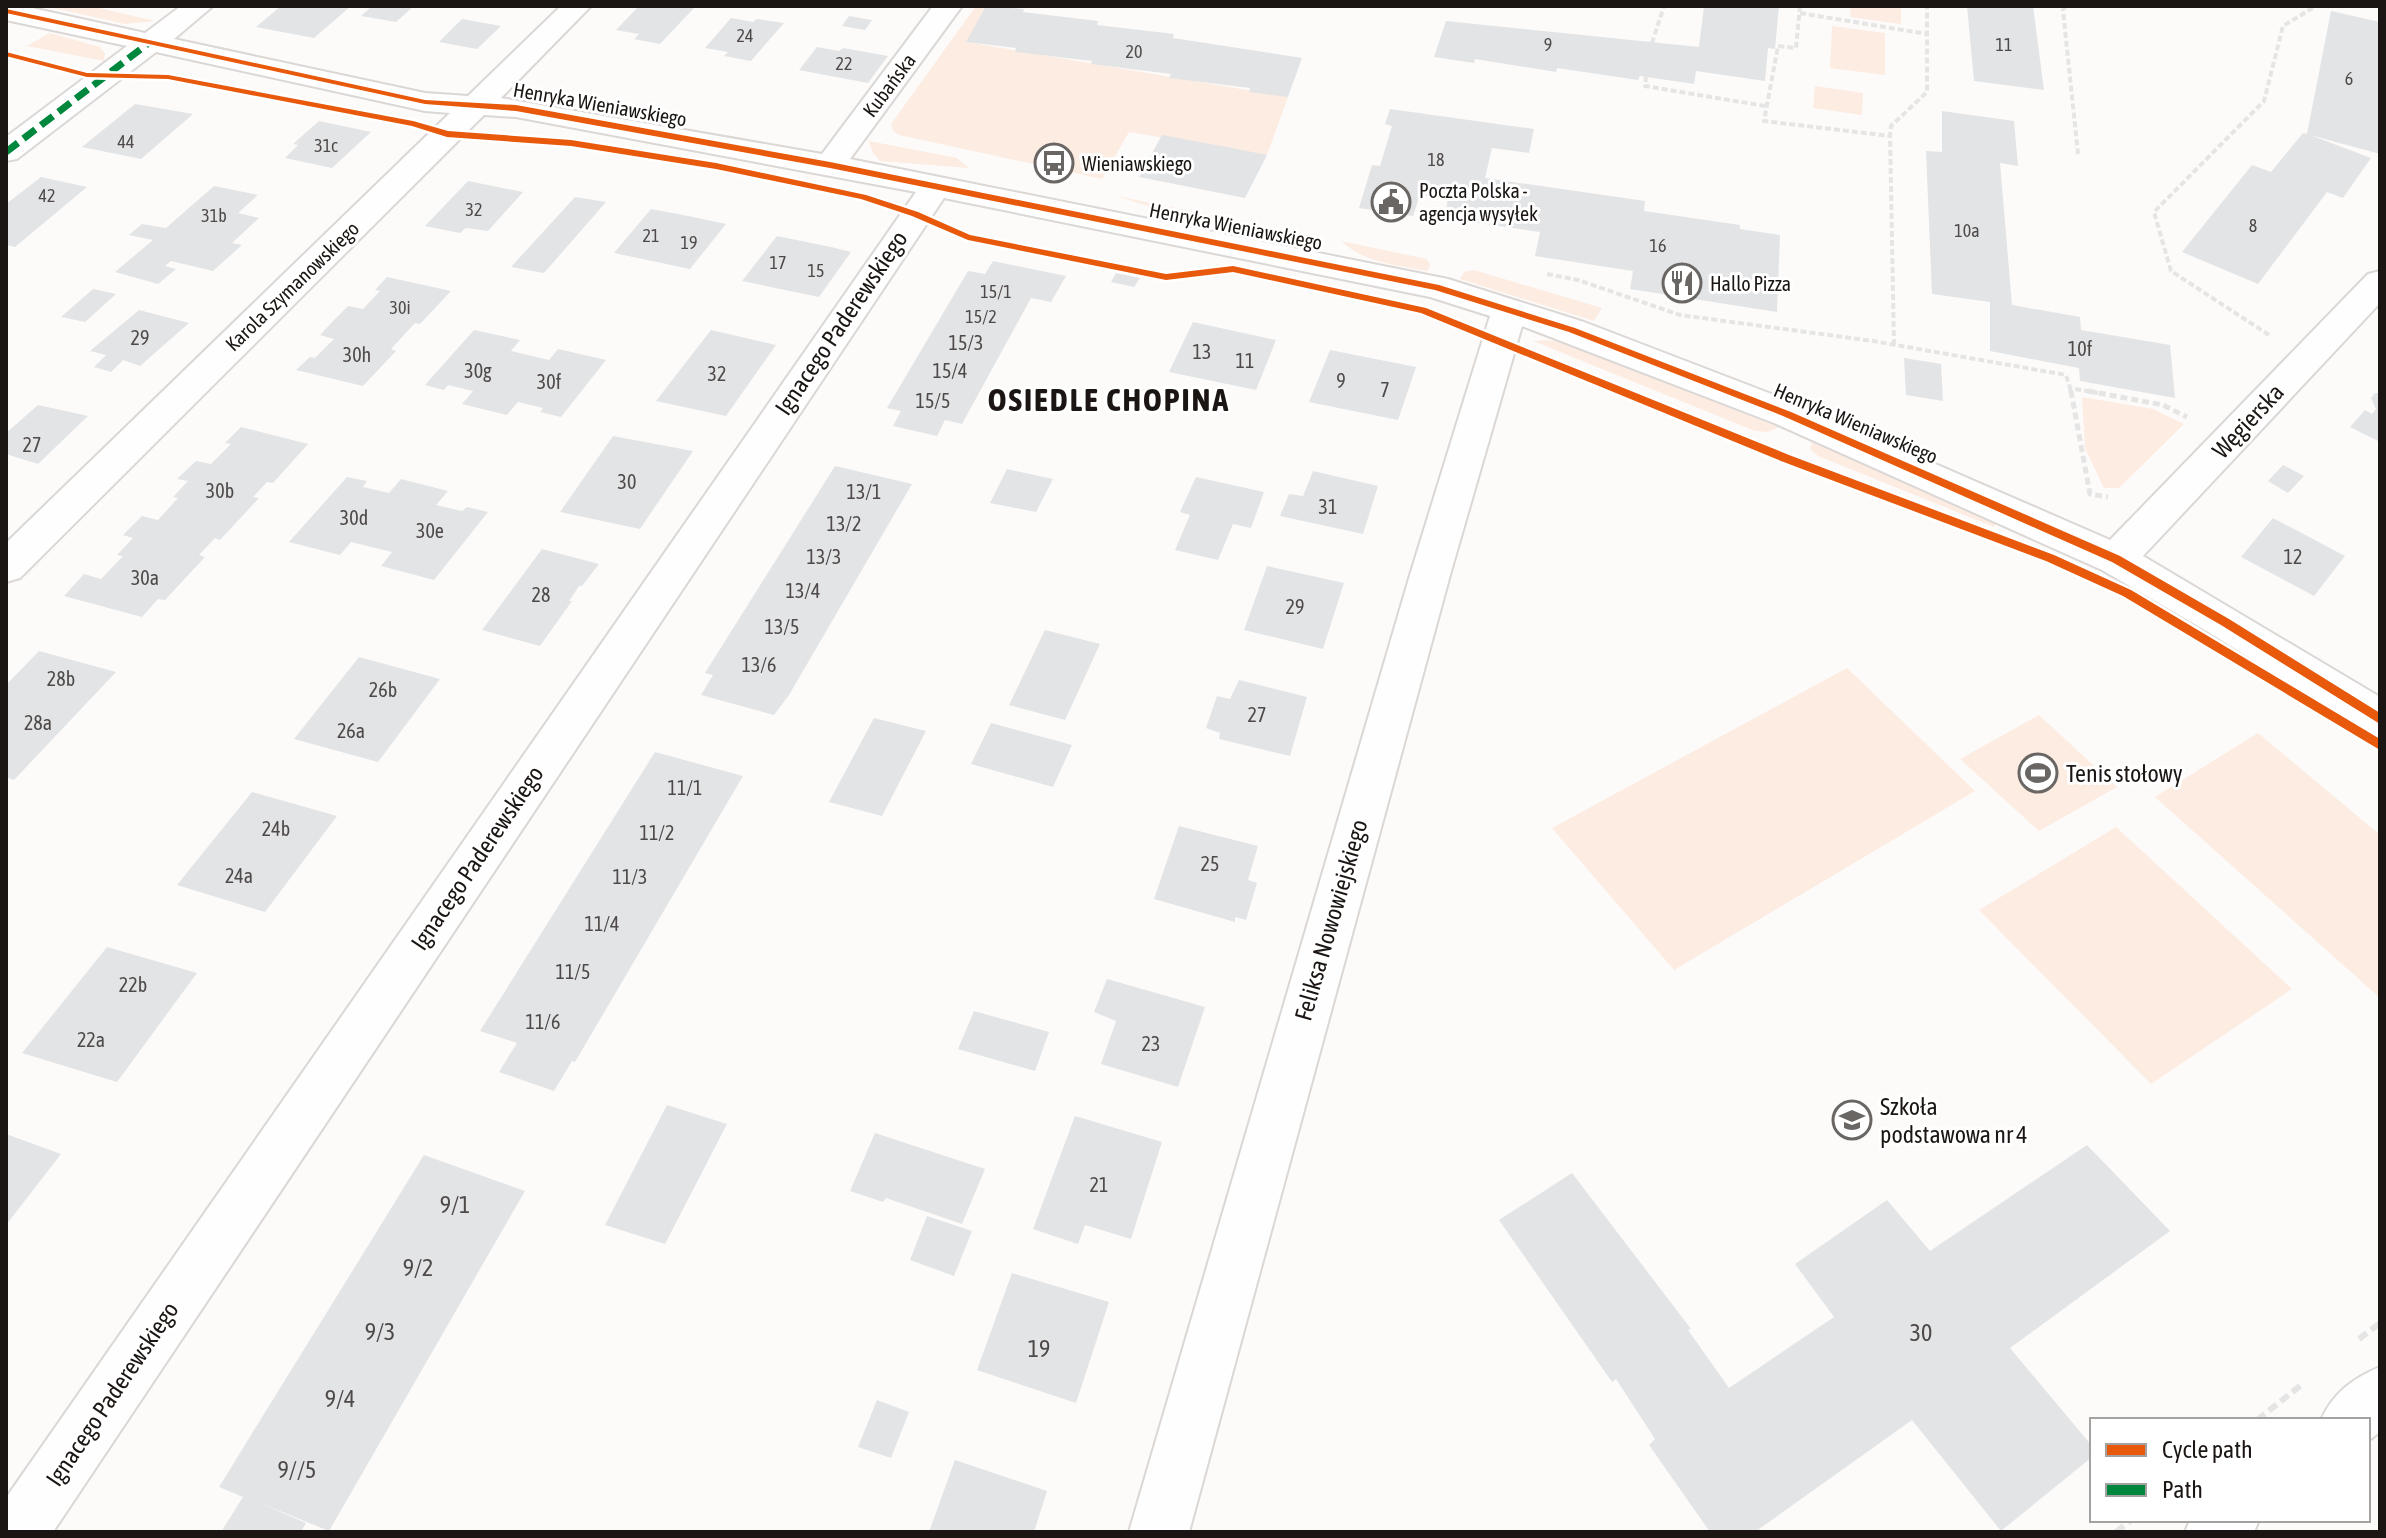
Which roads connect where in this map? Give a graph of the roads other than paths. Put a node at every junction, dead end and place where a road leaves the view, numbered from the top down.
1 (12, 6) edge
2 (199, 6) edge
3 (577, 6) edge
4 (948, 6) edge
5 (6, 10) edge
6 (150, 42) junction
7 (475, 105) junction
8 (6, 152) edge
9 (830, 165) junction
10 (936, 186) junction
11 (2380, 282) edge
12 (1509, 311) junction
13 (2116, 559) junction
14 (6, 567) edge
15 (2380, 719) edge
16 (2380, 1395) edge
17 (2352, 1418) edge
18 (18, 1532) edge
19 (1159, 1532) edge

1 - 5 street
2 - 6 street
3 - 7 street, Karola Szymanowskiego
4 - 9 street, Kubańska
5 - 6 street, Henryka Wieniawskiego
6 - 7 street, Henryka Wieniawskiego
6 - 8 street
7 - 9 street, Henryka Wieniawskiego
7 - 14 street, Karola Szymanowskiego
9 - 10 street, Henryka Wieniawskiego
10 - 12 street, Henryka Wieniawskiego
10 - 18 street, Ignacego Paderewskiego
11 - 13 street, Węgierska
12 - 13 street, Henryka Wieniawskiego
12 - 19 street, Feliksa Nowowiejskiego
13 - 15 street, Henryka Wieniawskiego
16 - 17 street

